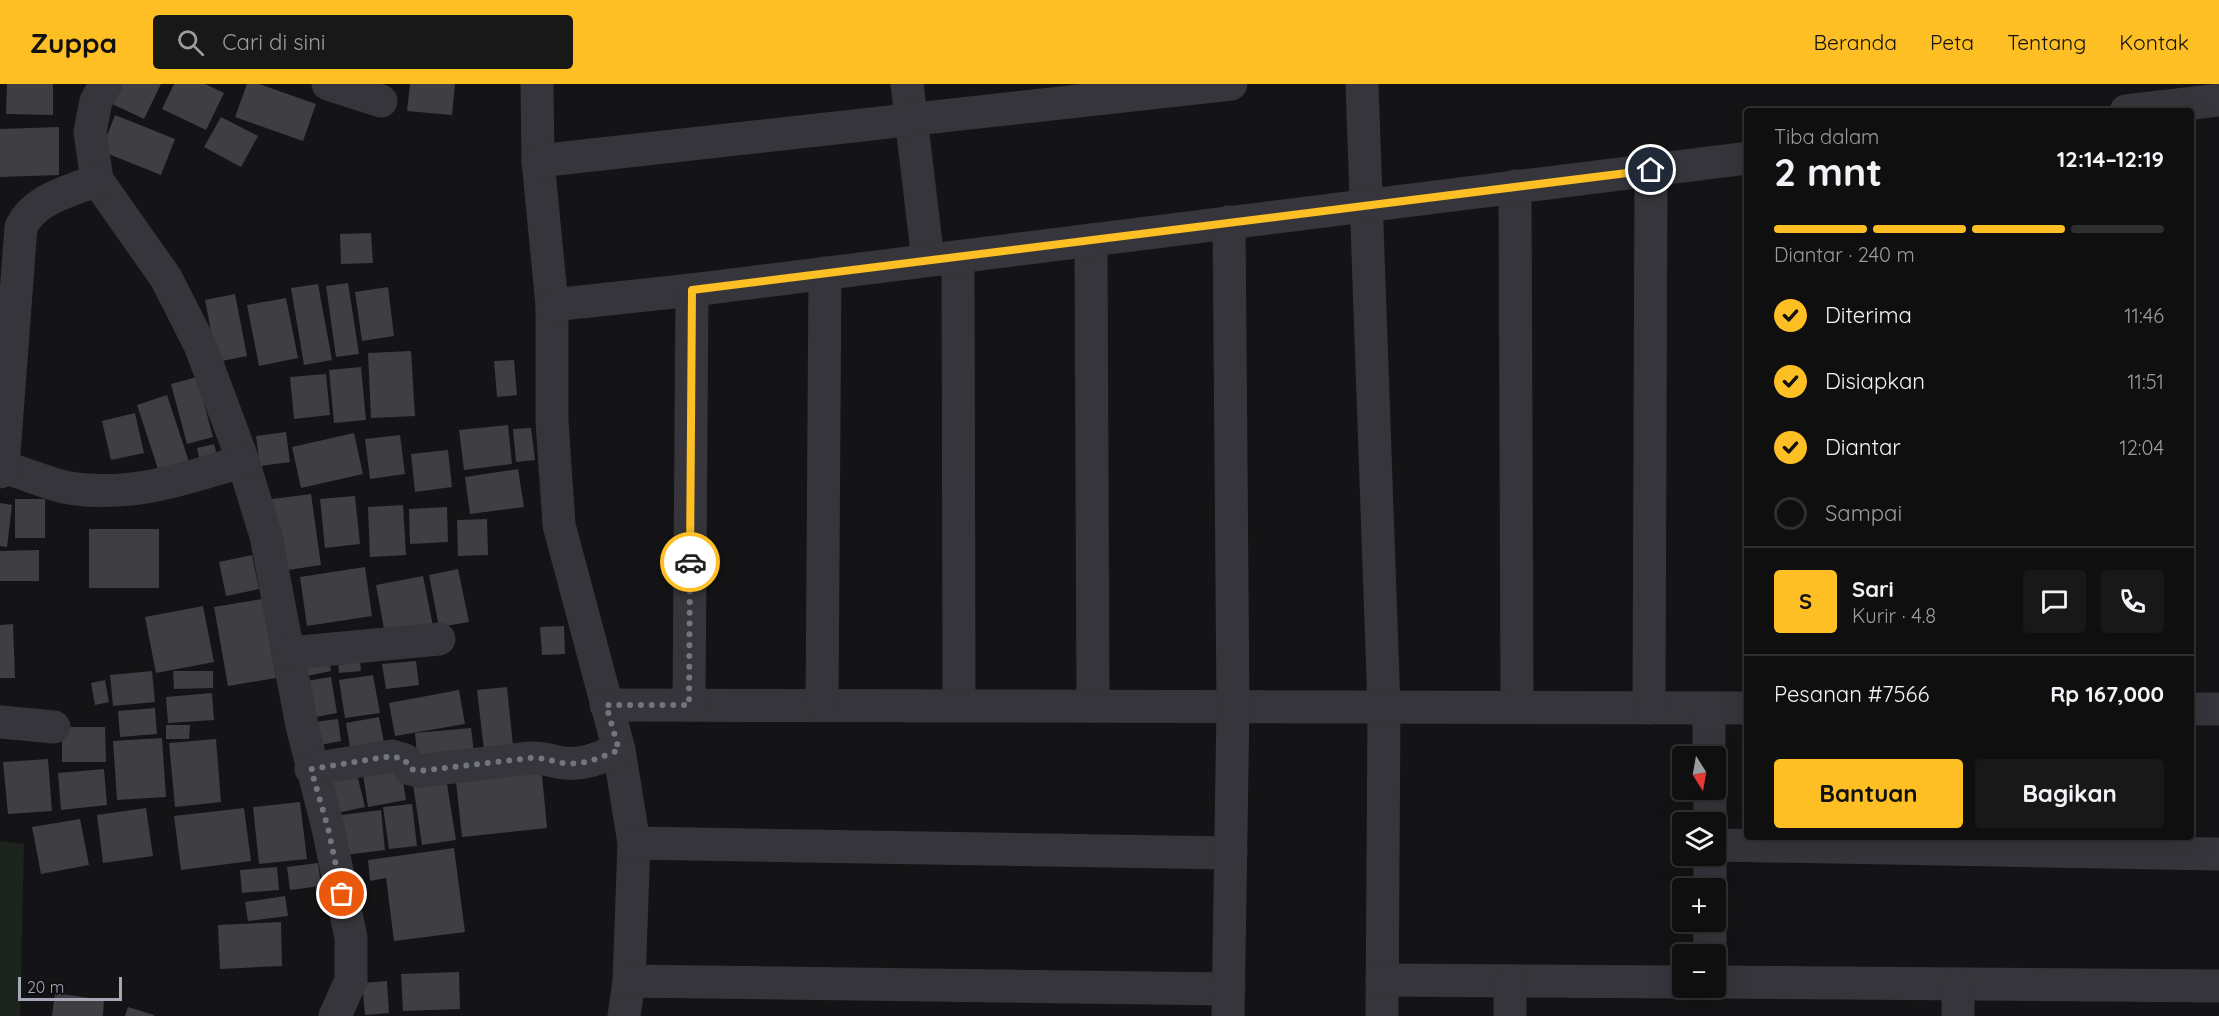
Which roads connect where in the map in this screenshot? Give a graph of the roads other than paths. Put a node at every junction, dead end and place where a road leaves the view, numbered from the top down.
1 (106, 84) edge
2 (328, 84) edge
3 (537, 84) edge
4 (907, 84) edge
5 (1232, 84) edge
6 (1362, 84) edge
7 (2219, 100) edge
8 (381, 101) dead end
9 (2183, 108) edge
10 (911, 118) junction
11 (1744, 158) edge
12 (538, 161) junction
13 (1651, 170) junction
14 (97, 180) junction
15 (1515, 186) junction
16 (1368, 205) junction
17 (1229, 222) junction
18 (1091, 240) junction
19 (943, 258) junction
20 (825, 273) junction
21 (692, 290) junction
22 (552, 305) junction
23 (243, 461) junction
24 (2, 469) edge
25 (439, 639) dead end
26 (290, 653) junction
27 (606, 705) junction
28 (689, 705) junction
29 (822, 705) junction
30 (959, 706) junction
31 (1093, 706) junction
32 (1233, 706) junction
33 (1384, 707) junction
34 (1517, 707) junction
35 (1649, 708) junction
36 (1709, 708) junction
37 (1744, 708) edge
38 (2194, 709) edge
39 (2219, 709) edge
40 (0, 722) edge
41 (54, 726) dead end
42 (1709, 746) edge
43 (619, 750) junction
44 (311, 769) junction
45 (633, 843) junction
46 (1726, 845) edge
47 (1231, 853) junction
48 (2219, 854) edge
49 (1382, 980) junction
50 (629, 981) junction
51 (1510, 981) junction
52 (1672, 982) edge
53 (1726, 983) edge
54 (2219, 987) edge
55 (1958, 1000) edge
56 (1228, 1002) edge
57 (335, 1016) edge
58 (624, 1016) edge
59 (1382, 1016) edge
60 (1510, 1016) edge

1 - 14 street
2 - 8 street
3 - 12 street
4 - 10 street
5 - 10 street
6 - 16 street
7 - 9 street
10 - 12 street
10 - 19 street
11 - 13 street
12 - 22 street
13 - 15 street
13 - 35 street
14 - 23 street
14 - 24 street
15 - 16 street
15 - 34 street
16 - 17 street
16 - 33 street
17 - 18 street
17 - 32 street
18 - 19 street
18 - 31 street
19 - 20 street
19 - 30 street
20 - 21 street
20 - 29 street
21 - 22 street
21 - 28 street
22 - 27 street
23 - 24 street
23 - 26 street
25 - 26 street
26 - 44 street
27 - 28 street
27 - 43 street
28 - 29 street
29 - 30 street
30 - 31 street
31 - 32 street
32 - 33 street
32 - 47 street
33 - 34 street
33 - 49 street
34 - 35 street
35 - 36 street
36 - 37 street
36 - 42 street
38 - 39 street
40 - 41 street
43 - 44 street
43 - 45 street
44 - 57 street
45 - 47 street
45 - 50 street
46 - 48 street
47 - 56 street
49 - 51 street
49 - 59 street
50 - 56 street
50 - 58 street
51 - 52 street
51 - 60 street
53 - 55 street
54 - 55 street

